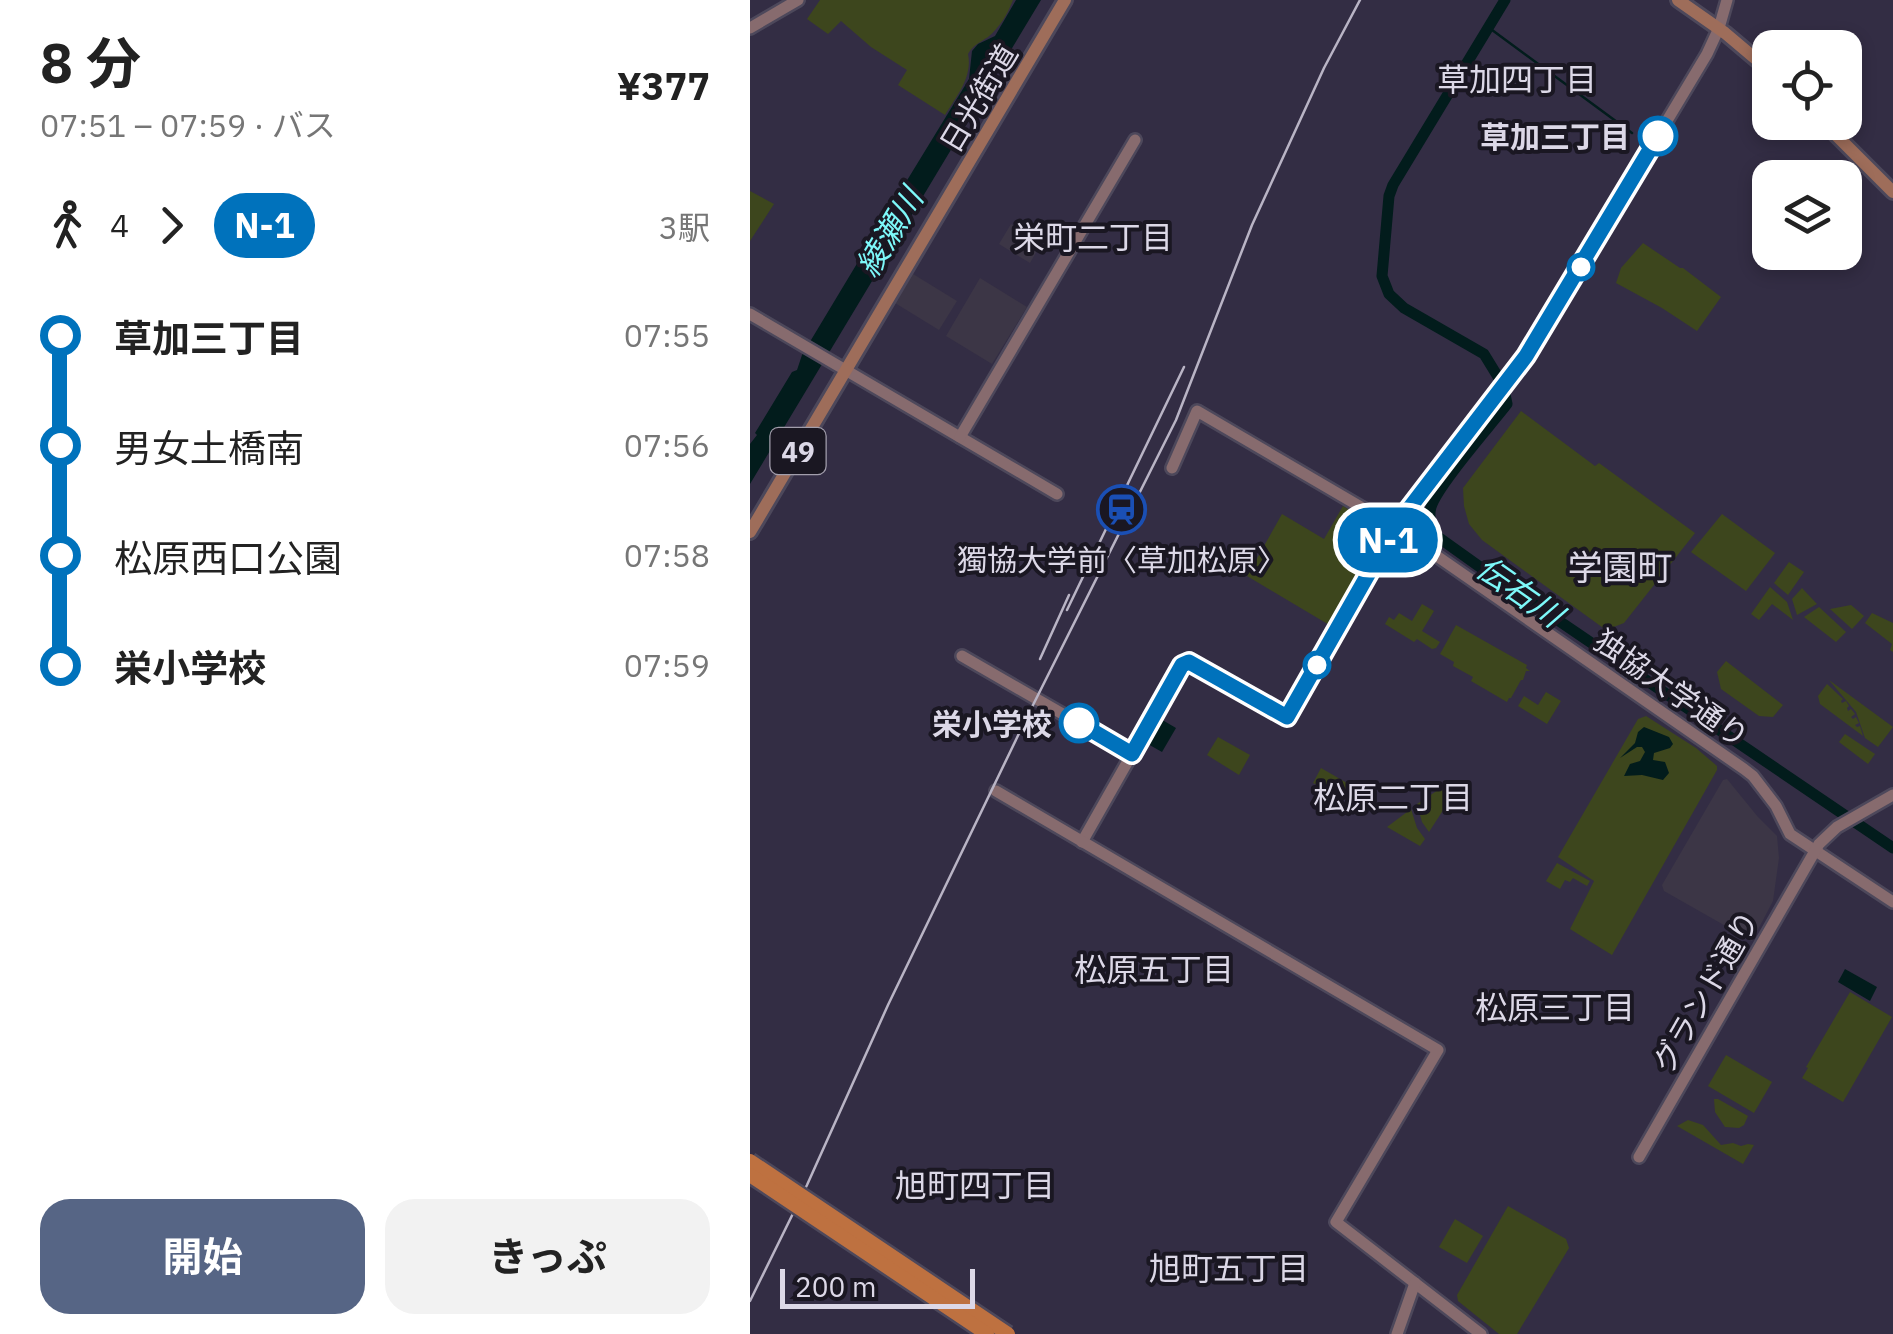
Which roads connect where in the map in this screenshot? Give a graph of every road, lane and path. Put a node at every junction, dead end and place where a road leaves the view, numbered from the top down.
1 (798, 0) edge
2 (1065, 0) edge
3 (1678, 0) edge
4 (1727, 0) edge
5 (750, 28) edge
6 (1719, 28) junction
7 (1752, 56) edge
8 (1135, 140) dead end
9 (1841, 140) edge
10 (1893, 192) edge
11 (750, 314) edge
12 (845, 370) junction
13 (960, 437) junction
14 (1172, 468) dead end
15 (1057, 494) dead end
16 (1395, 527) junction
17 (750, 532) edge
18 (962, 656) dead end
19 (1287, 717) dead end
20 (996, 790) dead end
21 (1893, 794) edge
22 (1082, 842) junction
23 (1815, 851) junction
24 (1893, 902) edge
25 (1639, 1157) dead end
26 (750, 1161) edge
27 (750, 1175) edge
28 (841, 1236) junction
29 (1415, 1283) junction
30 (970, 1334) edge
31 (987, 1334) edge
32 (1008, 1334) edge
33 (1397, 1334) edge
34 (1481, 1334) edge

1 - 5 street
2 - 12 main road, 日光街道 / 49
3 - 6 main road
4 - 6 street
6 - 7 main road
6 - 16 street
8 - 13 street
9 - 10 main road
11 - 12 street
12 - 13 street
12 - 17 main road, 日光街道 / 49
13 - 15 street
14 - 16 street, 独協大学通り
16 - 19 street
16 - 23 street, 独協大学通り
18 - 22 street
20 - 22 street
21 - 23 street, グランド通り
22 - 29 street
23 - 24 street, 独協大学通り
23 - 25 street, グランド通り
26 - 32 highway, bridge
27 - 28 highway, bridge
28 - 30 highway, bridge
28 - 31 highway, bridge
29 - 33 street
29 - 34 street

